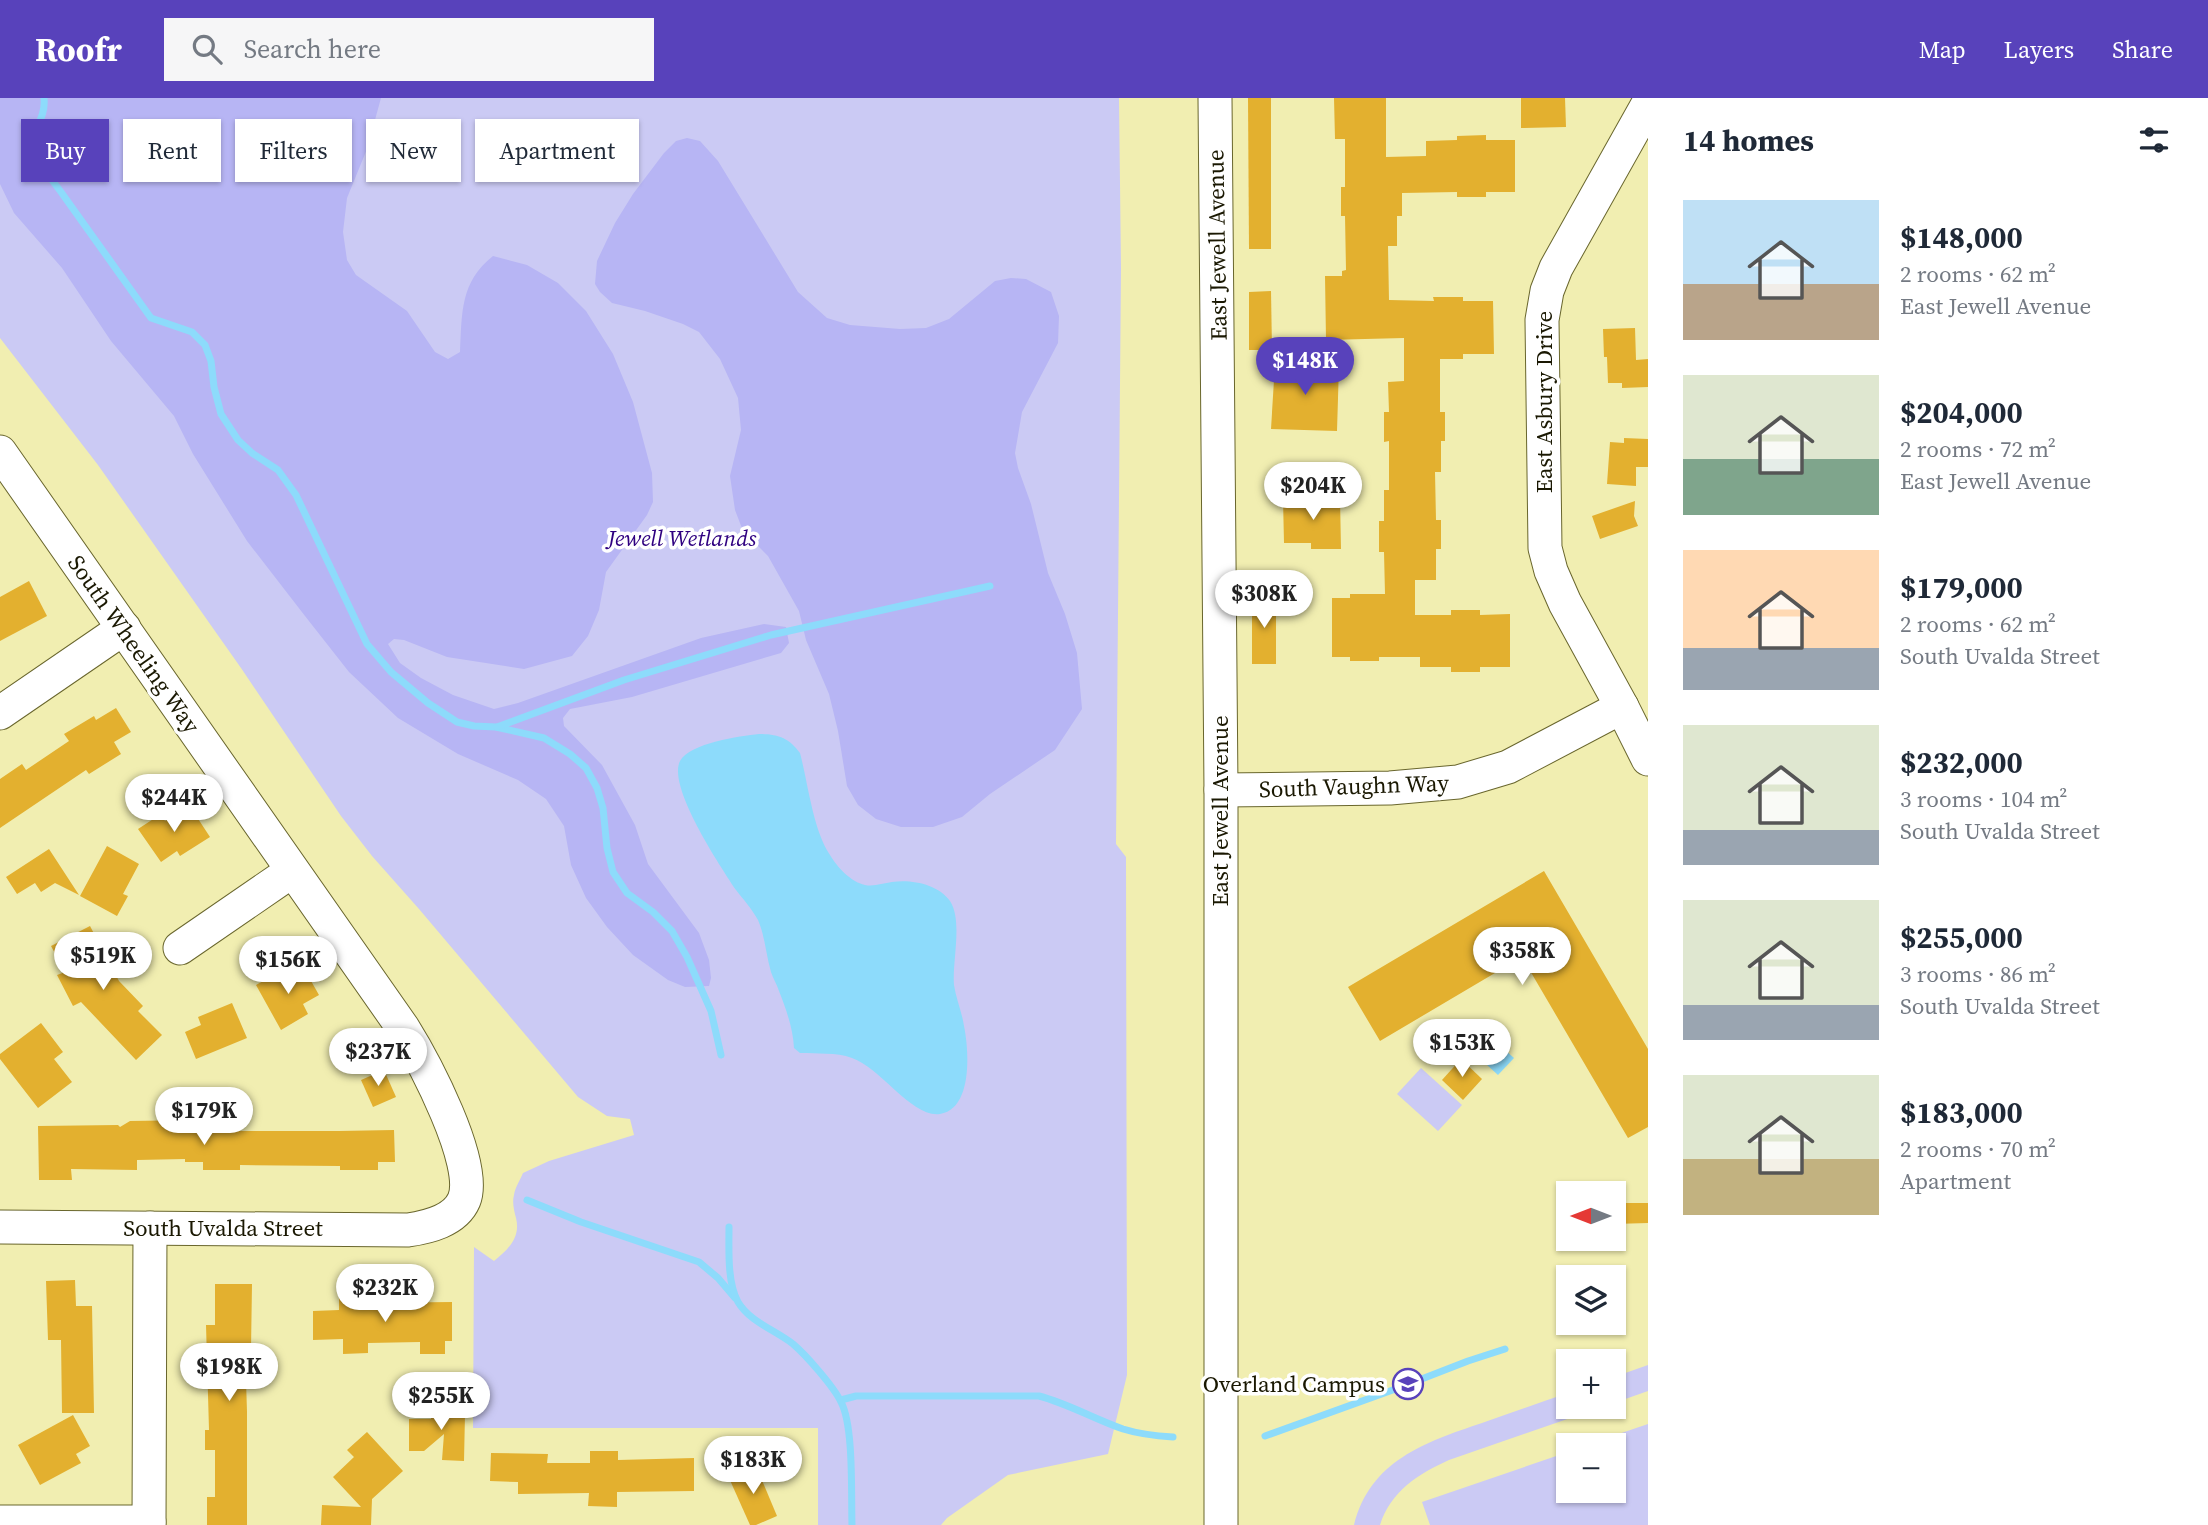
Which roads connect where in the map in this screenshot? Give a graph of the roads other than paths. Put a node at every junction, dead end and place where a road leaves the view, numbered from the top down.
1 (1215, 98) edge
2 (1648, 104) edge
3 (0, 452) edge
4 (124, 628) junction
5 (1622, 707) junction
6 (0, 713) edge
7 (1648, 759) edge
8 (1221, 790) junction
9 (292, 871) junction
10 (180, 948) dead end
11 (445, 1219) joint
12 (0, 1227) edge
13 (150, 1227) junction
14 (0, 1522) edge
15 (149, 1523) edge
16 (1221, 1525) edge

1 - 8 street, East Jewell Avenue
2 - 5 street, East Asbury Drive
3 - 4 street, South Wheeling Way
4 - 6 street
4 - 9 street, South Wheeling Way
5 - 7 street
5 - 8 street, South Vaughn Way
8 - 16 street, East Jewell Avenue
9 - 10 street
9 - 11 street, South Wheeling Way
11 - 13 street, South Uvalda Street
12 - 13 street, South Uvalda Street
13 - 15 street
14 - 15 street

